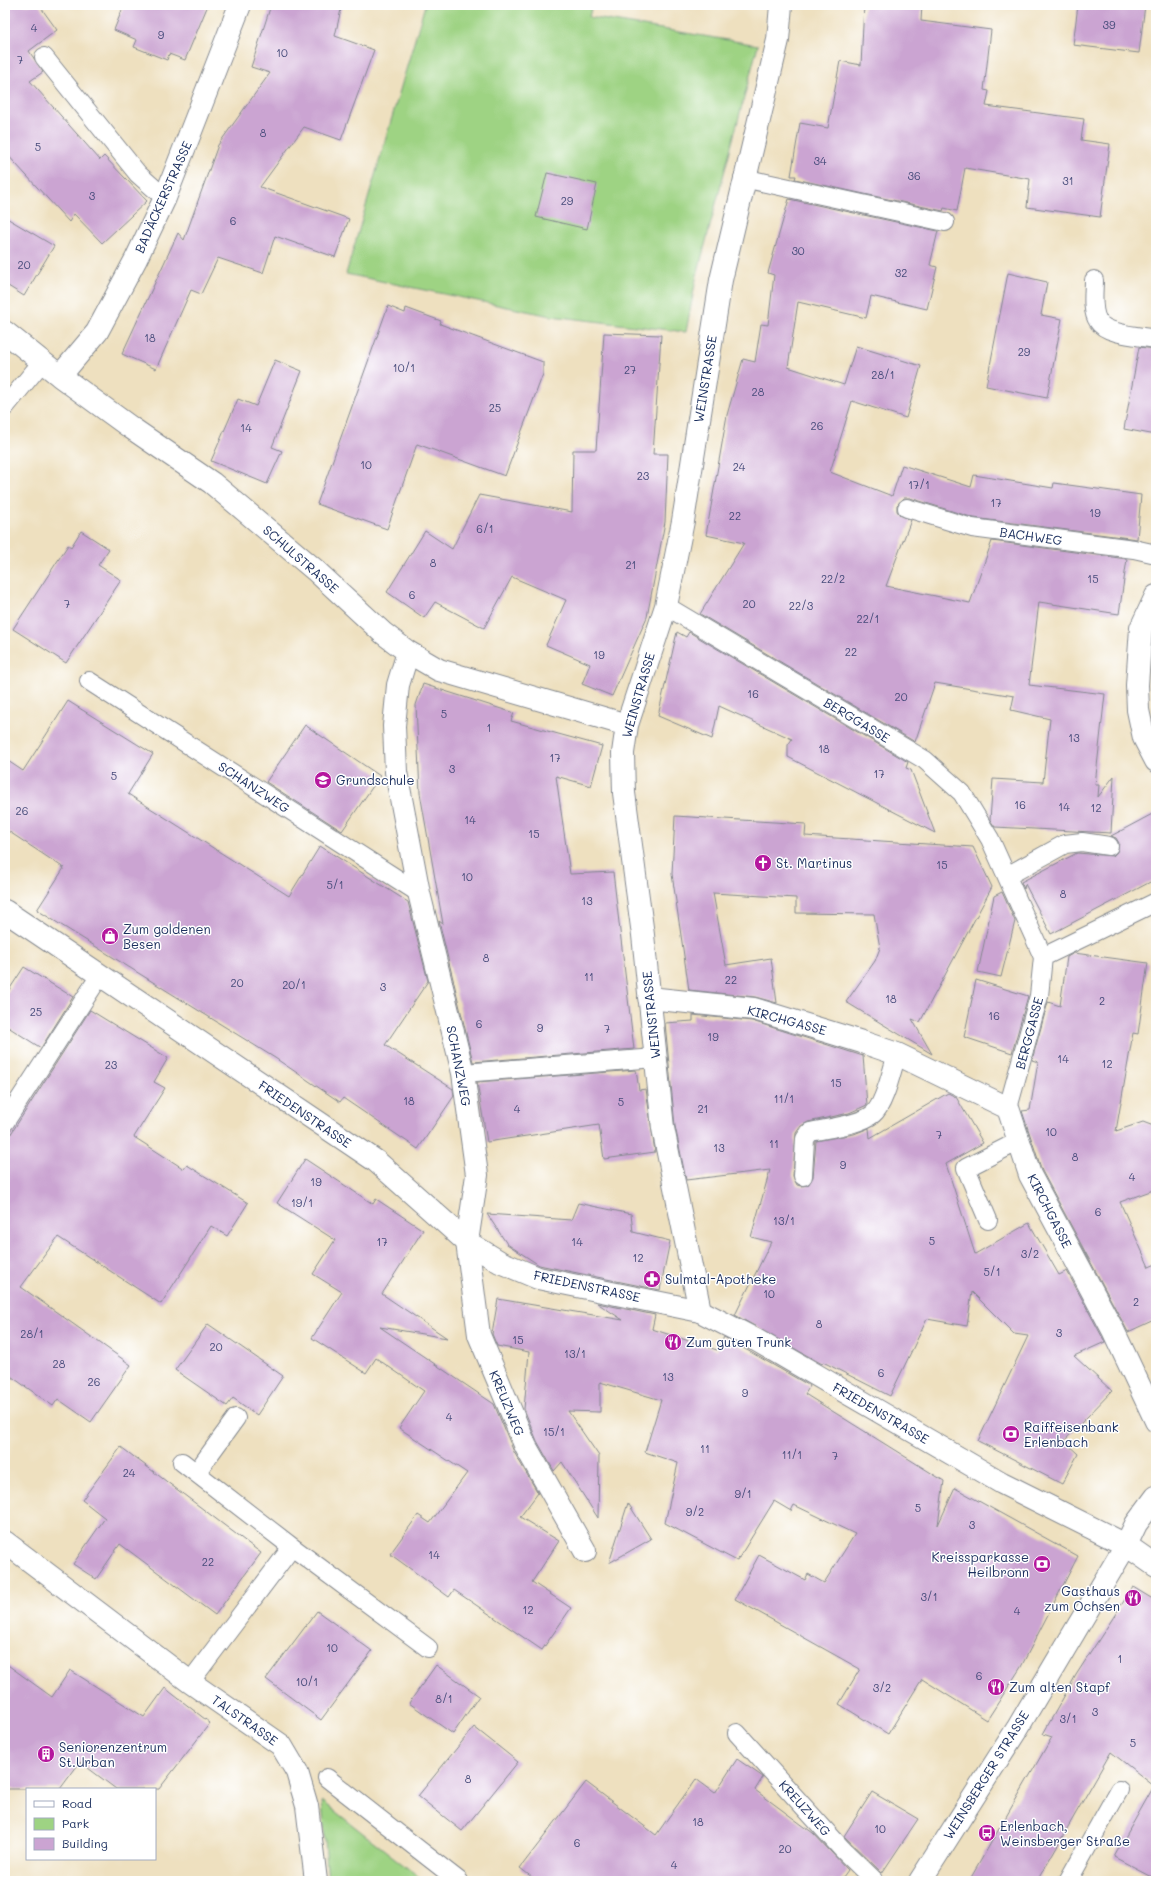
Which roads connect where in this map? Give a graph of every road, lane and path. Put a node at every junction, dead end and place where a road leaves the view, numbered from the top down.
1 (240, 5) edge
2 (781, 5) edge
3 (44, 57) dead end
4 (743, 178) junction
5 (165, 198) junction
6 (946, 222) dead end
7 (1094, 280) dead end
8 (5, 332) edge
9 (1156, 339) edge
10 (42, 362) junction
11 (60, 376) junction
12 (5, 407) edge
13 (907, 508) dead end
14 (1156, 554) edge
15 (1156, 596) edge
16 (666, 606) junction
17 (408, 652) junction
18 (89, 681) dead end
19 (627, 725) junction
20 (1156, 761) edge
21 (1109, 846) dead end
22 (1007, 876) junction
23 (420, 893) junction
24 (1156, 902) edge
25 (5, 911) edge
26 (1043, 957) junction
27 (99, 976) junction
28 (649, 998) junction
29 (897, 1054) junction
30 (656, 1058) junction
31 (463, 1073) junction
32 (1008, 1108) junction
33 (5, 1122) edge
34 (1019, 1141) junction
35 (803, 1176) dead end
36 (988, 1220) dead end
37 (467, 1242) junction
38 (700, 1310) junction
39 (236, 1418) dead end
40 (1156, 1421) edge
41 (182, 1462) dead end
42 (196, 1473) junction
43 (1156, 1497) edge
44 (5, 1542) edge
45 (1126, 1545) junction
46 (292, 1547) junction
47 (585, 1551) dead end
48 (1156, 1566) edge
49 (428, 1648) dead end
50 (190, 1682) junction
51 (737, 1733) dead end
52 (327, 1778) dead end
53 (1119, 1790) dead end
54 (316, 1881) edge
55 (459, 1881) edge
56 (875, 1881) edge
57 (920, 1881) edge
58 (1068, 1881) edge

1 - 5 street, BADÄCKERSTRASSE
2 - 4 street, WEINSTRASSE
3 - 5 lane
4 - 6 lane
4 - 16 street, WEINSTRASSE
5 - 11 street, BADÄCKERSTRASSE
7 - 9 lane
8 - 10 street, SCHULSTRASSE
10 - 11 street, SCHULSTRASSE
10 - 12 lane
11 - 17 street, SCHULSTRASSE
13 - 14 lane, BACHWEG
15 - 20 street
16 - 19 street, WEINSTRASSE
16 - 22 lane, BERGGASSE
17 - 19 street, SCHULSTRASSE
17 - 23 street, SCHANZWEG
18 - 23 lane, SCHANZWEG
19 - 28 street, WEINSTRASSE
21 - 22 lane
22 - 26 lane, BERGGASSE
23 - 31 street, SCHANZWEG
24 - 26 lane
25 - 27 street, FRIEDENSTRASSE
26 - 32 lane, BERGGASSE
27 - 33 lane
27 - 37 street, FRIEDENSTRASSE
28 - 29 street, KIRCHGASSE
28 - 30 street, WEINSTRASSE
29 - 32 street, KIRCHGASSE
29 - 35 lane
30 - 31 lane
30 - 38 street, WEINSTRASSE
31 - 37 street, SCHANZWEG
32 - 34 street, KIRCHGASSE
34 - 36 lane
34 - 40 street, KIRCHGASSE
37 - 38 street, FRIEDENSTRASSE
37 - 47 street, KREUZWEG
38 - 45 street, FRIEDENSTRASSE
39 - 42 lane
41 - 42 lane
42 - 46 lane
43 - 45 street, WEINSBERGER STRASSE
44 - 50 street, TALSTRASSE
45 - 48 street, FRIEDENSTRASSE
45 - 57 street, WEINSBERGER STRASSE
46 - 49 lane
46 - 50 lane
50 - 54 street, TALSTRASSE
51 - 56 lane, KREUZWEG
52 - 55 lane
53 - 58 lane

